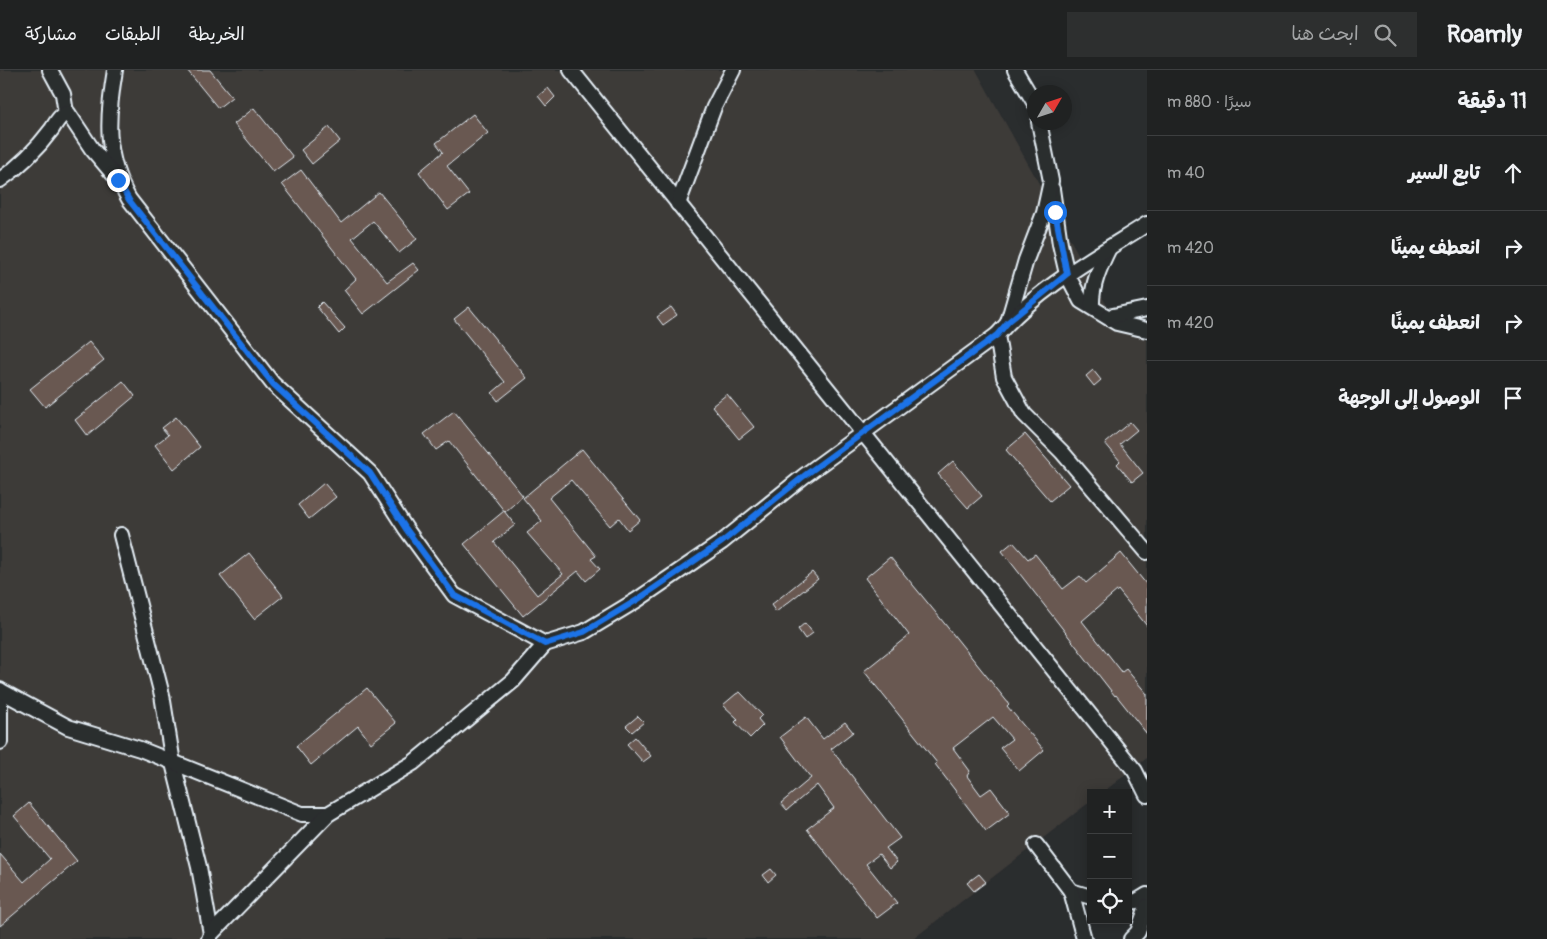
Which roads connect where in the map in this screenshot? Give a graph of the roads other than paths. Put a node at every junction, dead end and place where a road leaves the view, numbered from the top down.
1 (50, 70) edge
2 (115, 70) edge
3 (571, 70) edge
4 (733, 70) edge
5 (1015, 70) edge
6 (1027, 90) edge
7 (66, 113) junction
8 (1041, 130) edge
9 (0, 180) edge
10 (118, 180) junction
11 (1051, 181) junction
12 (678, 204) junction
13 (1147, 224) edge
14 (1109, 248) junction
15 (1067, 274) junction
16 (1092, 307) junction
17 (1147, 309) edge
18 (1108, 317) junction
19 (1008, 322) junction
20 (1147, 330) edge
21 (997, 335) junction
22 (863, 433) junction
23 (121, 535) dead end
24 (1147, 552) edge
25 (545, 644) junction
26 (0, 690) edge
27 (0, 742) edge
28 (173, 762) junction
29 (1147, 795) edge
30 (328, 814) junction
31 (1036, 845) dead end
32 (1071, 891) junction
33 (1147, 895) edge
34 (1087, 896) edge
35 (1132, 902) edge
36 (1147, 906) edge
37 (210, 936) edge
38 (1084, 939) edge
39 (1131, 939) edge

1 - 7 street
2 - 10 street
3 - 12 street
4 - 12 street
5 - 6 street
7 - 9 street
7 - 10 street
8 - 11 street
10 - 25 street
11 - 15 street
11 - 19 street
12 - 22 street
13 - 14 street
14 - 15 street
14 - 16 street
15 - 16 street
15 - 19 street
16 - 18 street
17 - 18 street
18 - 20 street
19 - 21 street
21 - 22 street
21 - 24 street
22 - 25 street
22 - 29 street
23 - 28 street
25 - 30 street
26 - 27 street
26 - 28 street
28 - 30 street
28 - 37 street
30 - 37 street
31 - 32 street
32 - 34 street
32 - 38 street
33 - 35 street
36 - 39 street

